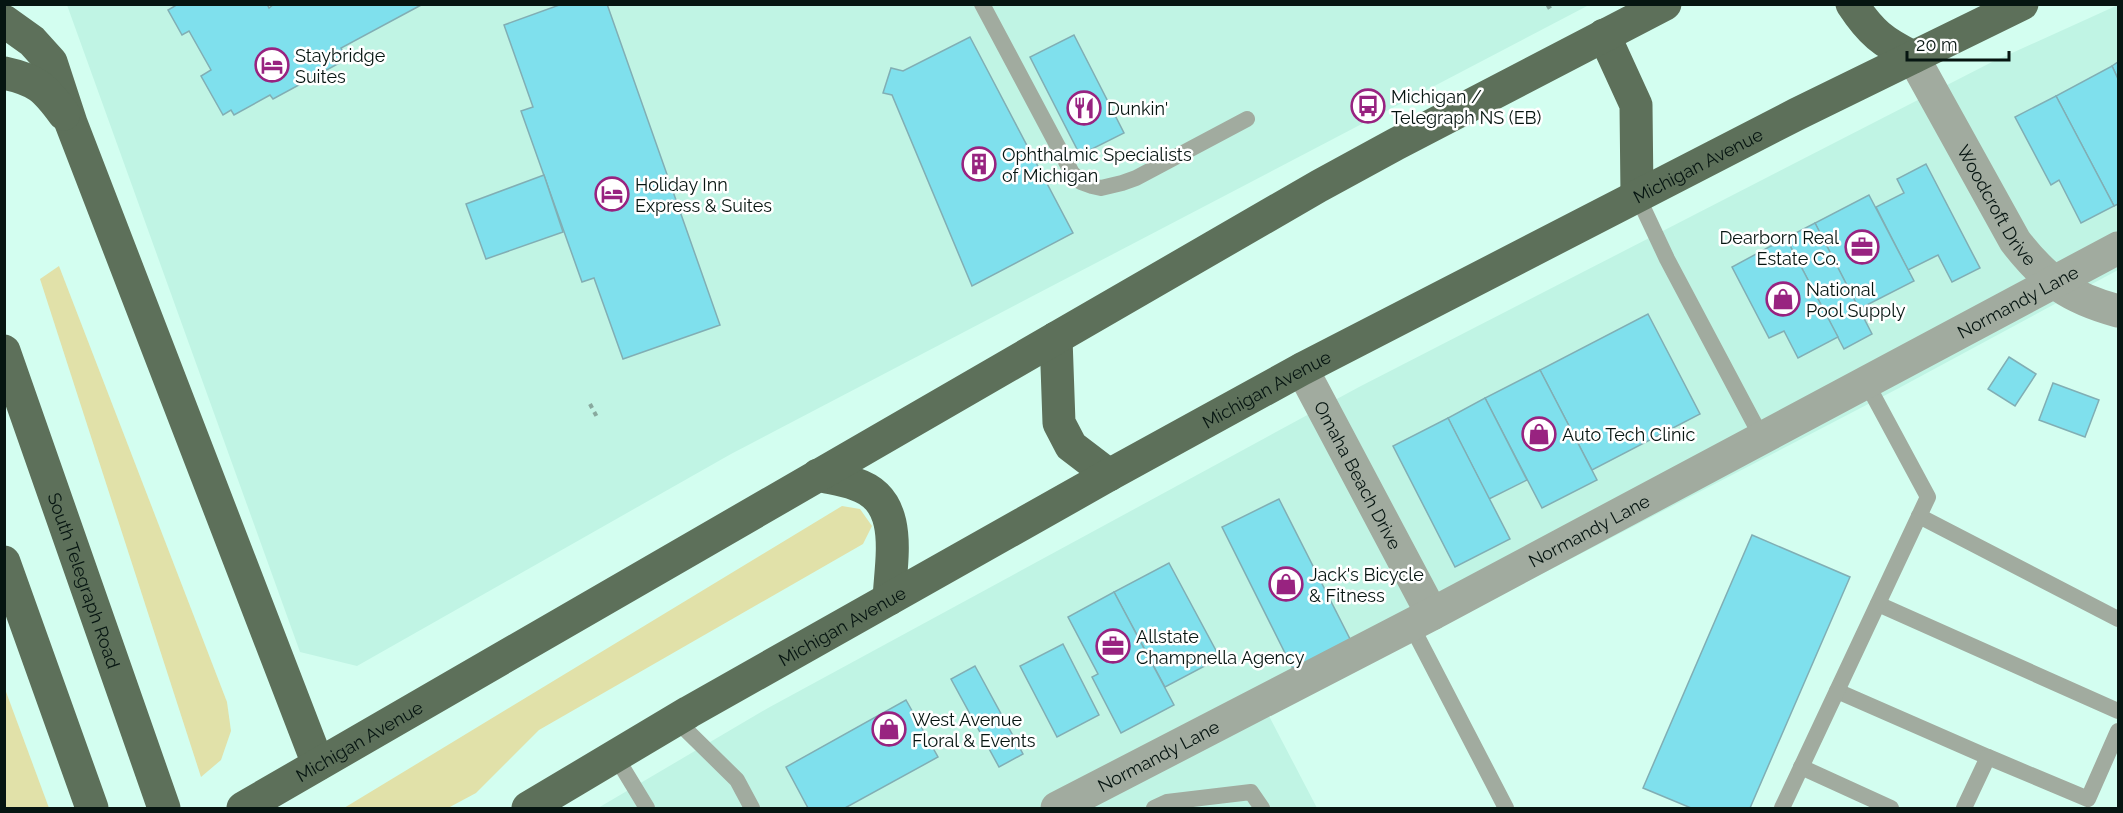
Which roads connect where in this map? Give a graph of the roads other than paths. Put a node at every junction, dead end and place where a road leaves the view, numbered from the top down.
1 (982, 4) edge
2 (1665, 4) edge
3 (1852, 4) edge
4 (2022, 4) edge
5 (4, 21) edge
6 (1604, 35) junction
7 (1913, 57) junction
8 (4, 73) edge
9 (1247, 119) dead end
10 (71, 123) junction
11 (1637, 195) junction
12 (2118, 248) edge
13 (2054, 282) junction
14 (2118, 311) edge
15 (1056, 338) junction
16 (4, 351) edge
17 (1302, 369) junction
18 (1866, 382) junction
19 (1762, 438) junction
20 (1110, 474) junction
21 (818, 475) junction
22 (1919, 516) junction
23 (4, 562) edge
24 (889, 599) junction
25 (1878, 604) junction
26 (2118, 619) edge
27 (1421, 620) junction
28 (1837, 691) junction
29 (2118, 711) edge
30 (676, 720) junction
31 (2118, 731) edge
32 (616, 757) junction
33 (1988, 757) junction
34 (318, 764) junction
35 (1801, 767) junction
36 (92, 808) edge
37 (164, 808) edge
38 (243, 808) edge
39 (528, 808) edge
40 (647, 808) edge
41 (752, 808) edge
42 (1057, 808) edge
43 (1154, 808) edge
44 (1262, 808) edge
45 (1506, 808) edge
46 (1782, 808) edge
47 (1891, 808) edge
48 (1964, 808) edge

1 - 9 lane
2 - 6 main road, Michigan Avenue
3 - 7 main road
4 - 7 main road, Michigan Avenue
5 - 10 main road
6 - 11 main road
6 - 15 main road, Michigan Avenue
7 - 11 main road, Michigan Avenue
7 - 13 street, Woodcroft Drive
8 - 10 main road
10 - 34 main road
11 - 17 main road, Michigan Avenue
11 - 19 lane
12 - 13 street, Normandy Lane
13 - 14 street, Woodcroft Drive
13 - 18 street, Normandy Lane
15 - 20 main road
15 - 21 main road, Michigan Avenue
16 - 37 main road, South Telegraph Road
17 - 20 main road, Michigan Avenue
17 - 27 street, Omaha Beach Drive
18 - 19 street, Normandy Lane
18 - 22 lane
19 - 27 street, Normandy Lane
20 - 24 main road, Michigan Avenue
21 - 24 main road
21 - 34 main road, Michigan Avenue
22 - 25 lane
22 - 26 lane
23 - 36 main road
24 - 30 main road, Michigan Avenue
25 - 28 lane
25 - 29 lane
27 - 42 street, Normandy Lane
27 - 45 lane
28 - 33 lane
28 - 35 lane
30 - 32 main road, Michigan Avenue
30 - 41 lane
31 - 33 lane
32 - 39 main road, Michigan Avenue
32 - 40 lane
33 - 48 lane
34 - 38 main road, Michigan Avenue
35 - 46 lane
35 - 47 lane
43 - 44 lane

